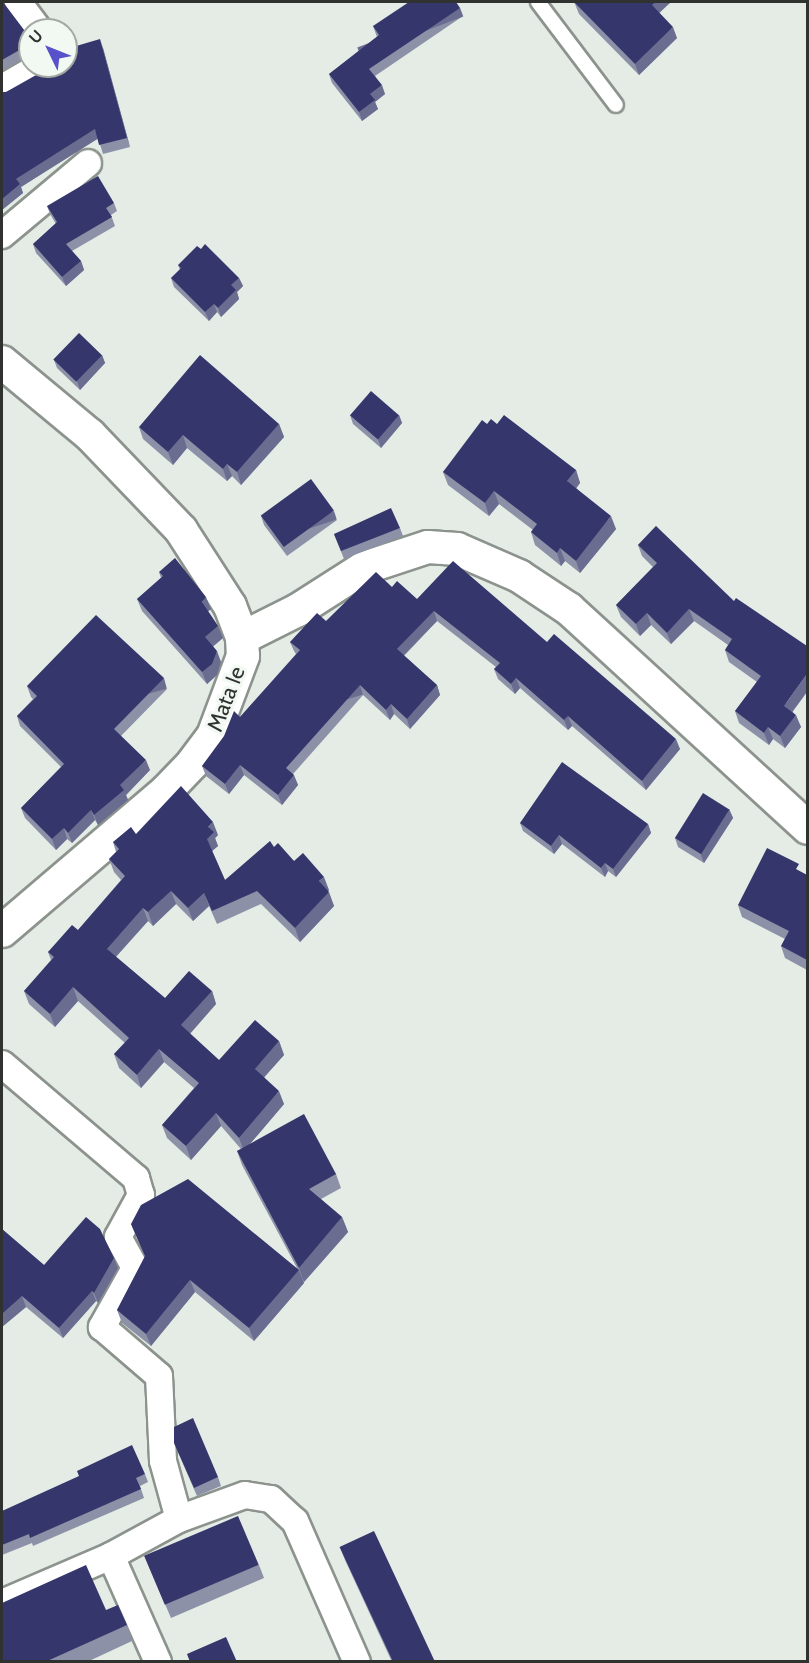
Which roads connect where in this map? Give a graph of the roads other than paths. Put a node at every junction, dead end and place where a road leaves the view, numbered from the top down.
1 (18, 2) edge
2 (538, 2) edge
3 (30, 18) edge
4 (19, 78) edge
5 (2, 88) edge
6 (616, 105) dead end
7 (88, 163) dead end
8 (2, 235) edge
9 (2, 362) edge
10 (242, 638) junction
11 (807, 828) edge
12 (2, 931) edge
13 (2, 1064) edge
14 (179, 1519) junction
15 (111, 1556) junction
16 (2, 1603) edge
17 (158, 1662) edge
18 (357, 1662) edge

1 - 3 street
2 - 6 lane
4 - 5 street
7 - 8 street
9 - 10 street, Mata Ie
10 - 11 street
10 - 12 street, Mata Ie
13 - 14 street
14 - 15 street
14 - 18 street
15 - 16 street
15 - 17 street

